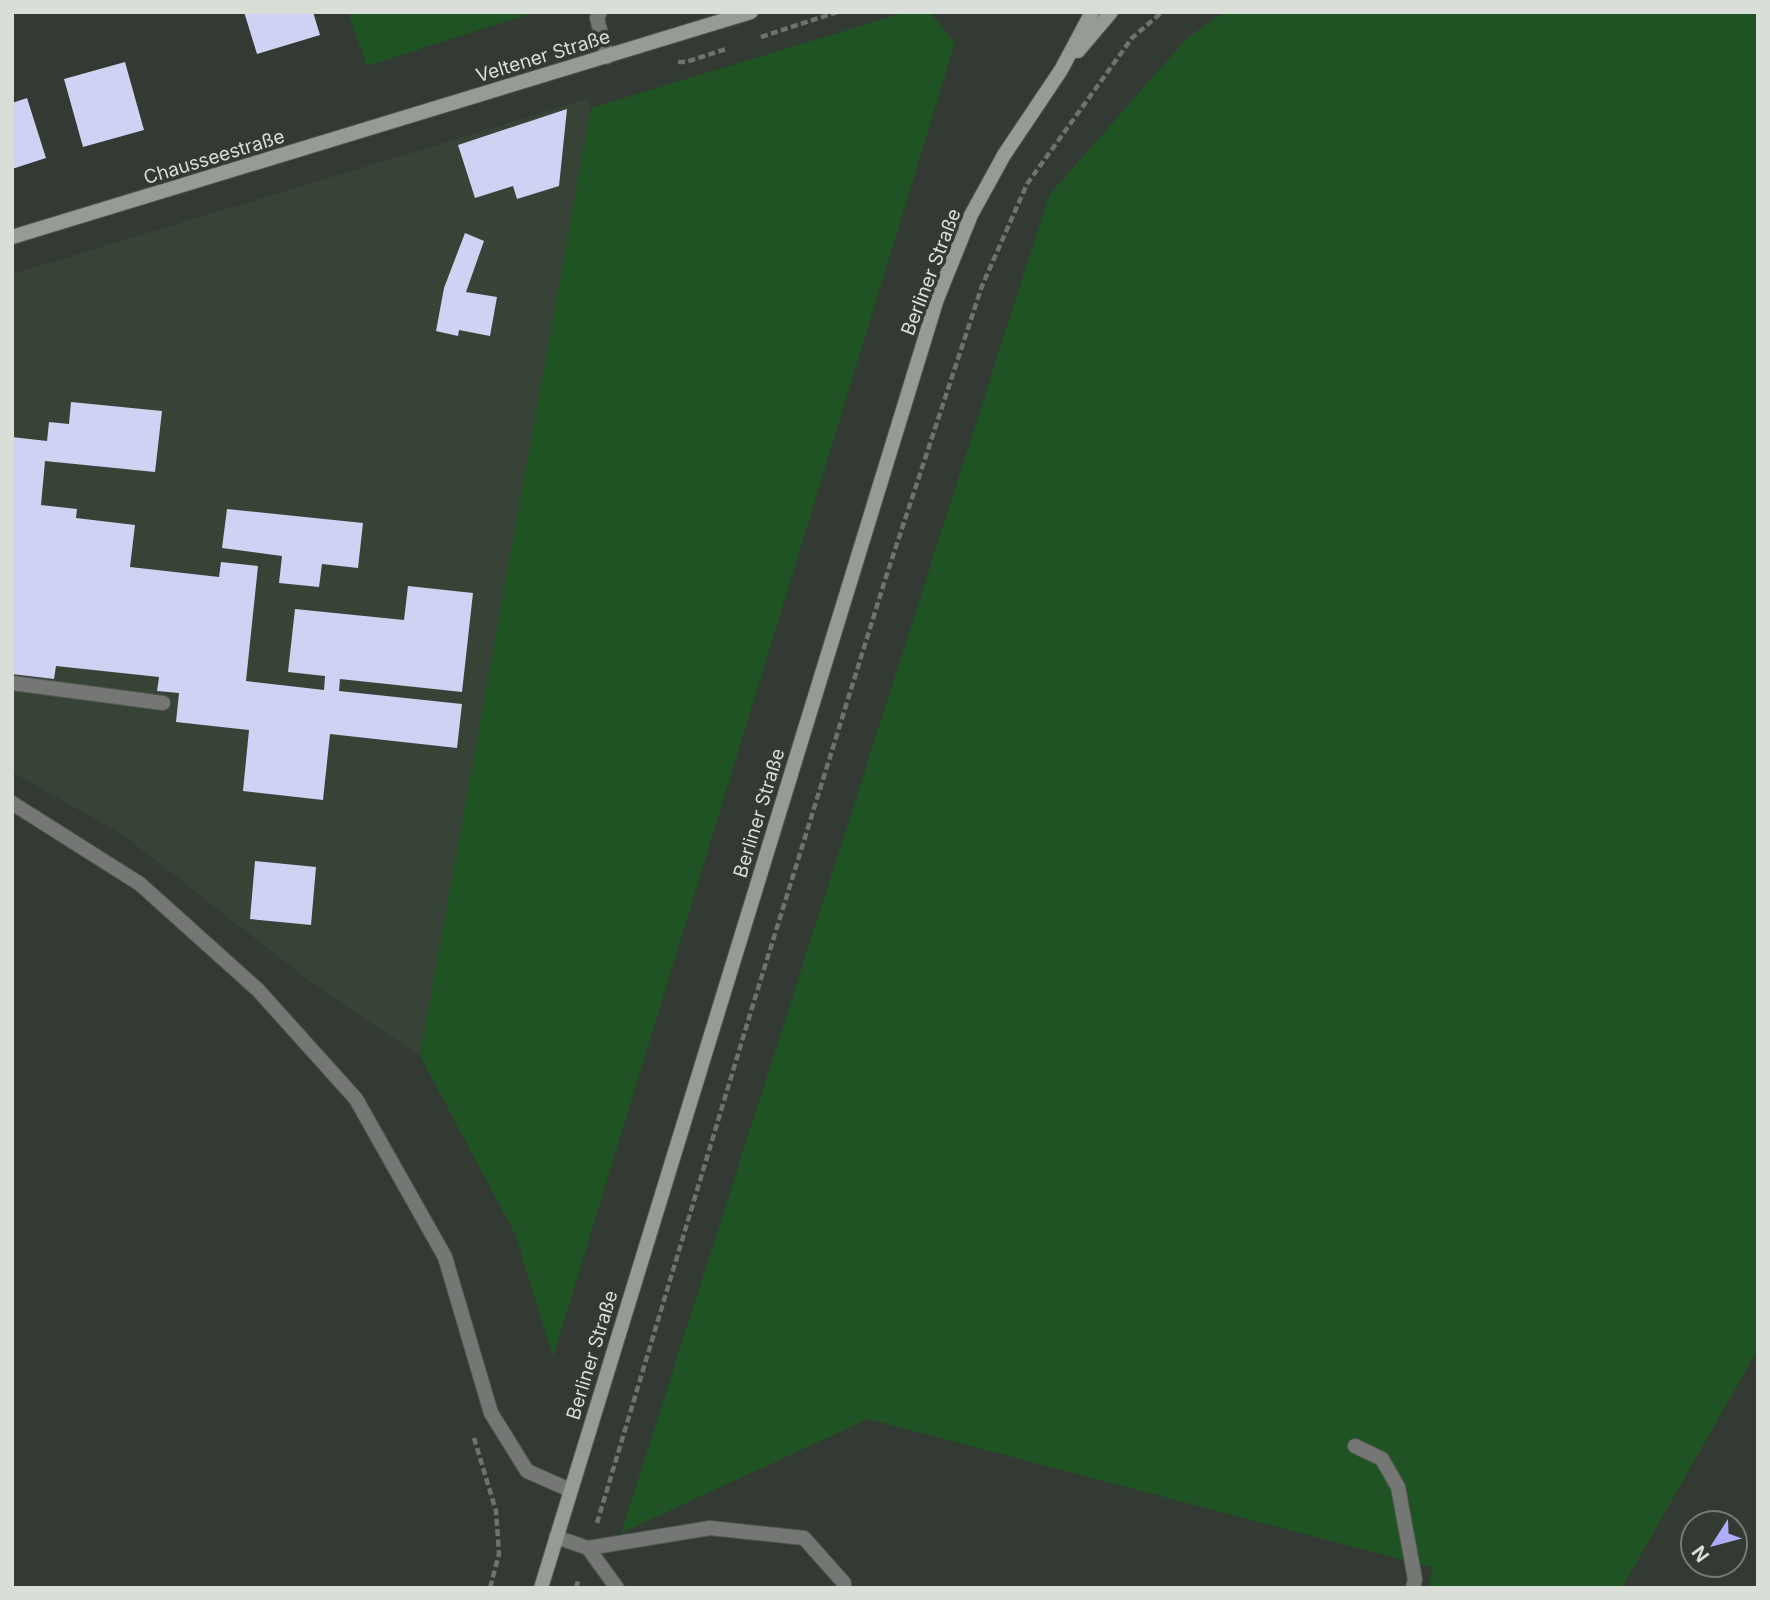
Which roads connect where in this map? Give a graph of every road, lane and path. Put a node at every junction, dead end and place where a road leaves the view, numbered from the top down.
1 (600, 12) edge
2 (751, 12) edge
3 (1092, 12) edge
4 (1111, 12) edge
5 (1162, 12) edge
6 (607, 57) junction
7 (1061, 70) junction
8 (427, 113) joint
9 (12, 237) edge
10 (12, 683) edge
11 (163, 703) dead end
12 (12, 803) edge
13 (491, 1413) junction
14 (1355, 1447) dead end
15 (570, 1490) junction
16 (605, 1497) dead end
17 (556, 1536) junction
18 (588, 1548) junction
19 (490, 1588) edge
20 (541, 1588) edge
21 (617, 1588) edge
22 (844, 1588) edge
23 (1413, 1588) edge

1 - 6 street
2 - 6 main road, Veltener Straße
3 - 7 main road, Berliner Straße
4 - 7 main road, Berliner Straße
5 - 16 path
6 - 8 main road, Veltener Straße
7 - 15 main road, Berliner Straße
8 - 9 main road, Chausseestraße
10 - 11 street
12 - 13 street
13 - 15 street
13 - 19 path
14 - 23 street
15 - 17 main road, Berliner Straße
17 - 18 street
17 - 20 main road, Berliner Straße
18 - 21 street
18 - 22 street

